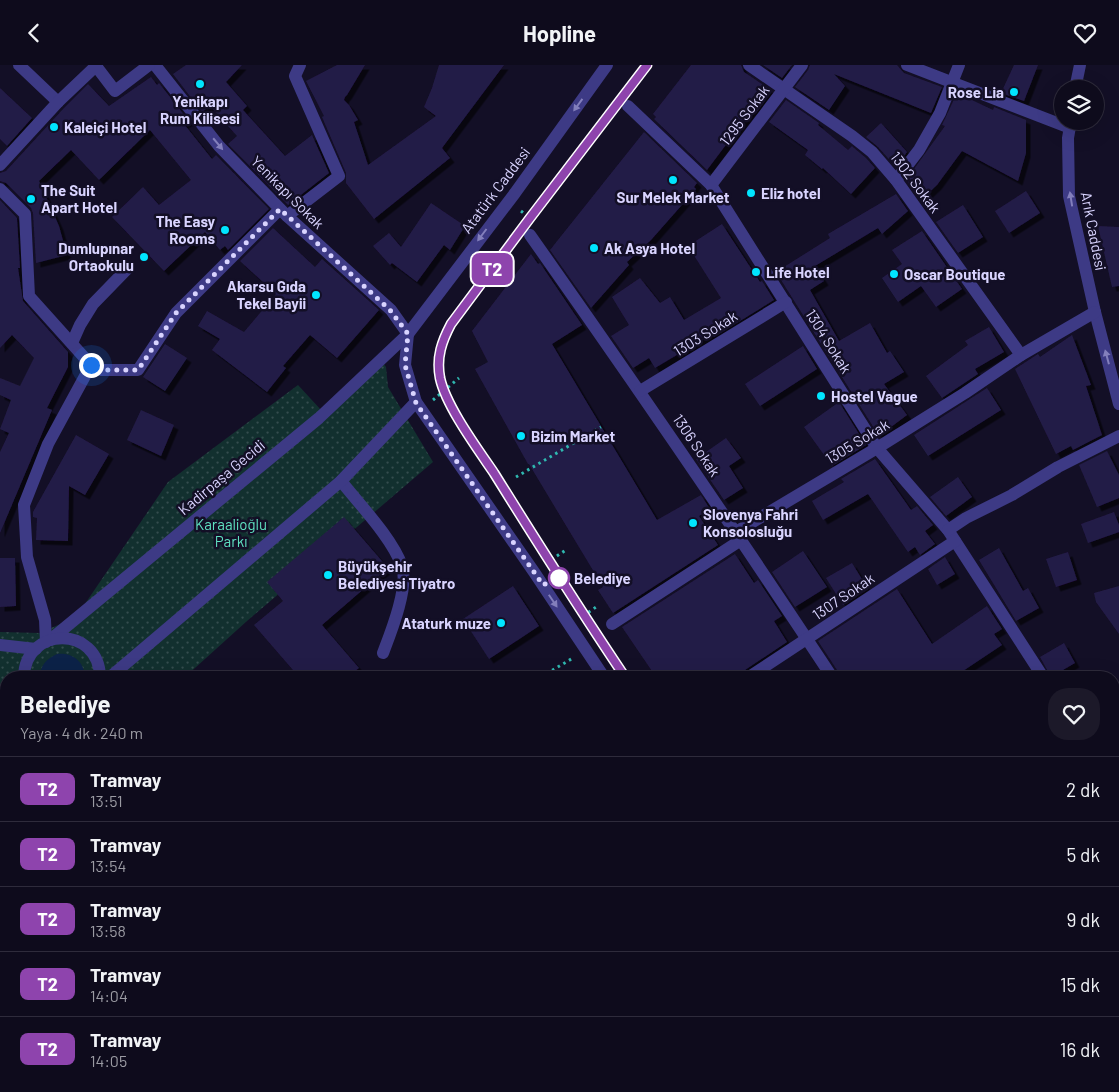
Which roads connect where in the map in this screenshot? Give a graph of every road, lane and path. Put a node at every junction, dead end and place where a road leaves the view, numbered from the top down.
1 (19, 65) edge
2 (149, 65) edge
3 (155, 65) edge
4 (300, 65) edge
5 (607, 65) edge
6 (750, 65) edge
7 (802, 65) edge
8 (907, 65) edge
9 (959, 65) edge
10 (1080, 65) edge
11 (1077, 80) edge
12 (953, 83) junction
13 (784, 89) junction
14 (58, 102) junction
15 (628, 106) dead end
16 (1054, 118) edge
17 (1069, 130) edge
18 (0, 165) edge
19 (896, 180) junction
20 (711, 185) junction
21 (0, 189) edge
22 (518, 209) dead end
23 (283, 213) junction
24 (530, 218) dead end
25 (530, 235) dead end
26 (128, 268) dead end
27 (786, 302) junction
28 (1094, 312) junction
29 (408, 334) junction
30 (72, 343) junction
31 (1021, 355) junction
32 (91, 365) junction
33 (640, 391) junction
34 (416, 403) junction
35 (1119, 404) edge
36 (601, 427) dead end
37 (1119, 436) edge
38 (877, 448) junction
39 (516, 477) dead end
40 (341, 481) junction
41 (948, 530) junction
42 (739, 536) junction
43 (955, 541) junction
44 (612, 624) dead end
45 (807, 639) junction
46 (44, 644) junction
47 (0, 645) edge
48 (383, 653) dead end
49 (574, 658) dead end
50 (25, 671) edge
51 (99, 671) edge
52 (117, 671) edge
53 (552, 671) edge
54 (600, 671) edge
55 (758, 671) edge
56 (828, 671) edge
57 (1039, 671) edge

1 - 14 street
2 - 14 street
3 -> 23 street, Yenikapı Sokak
4 - 23 street
5 -> 29 street, Atatürk Caddesi
6 - 13 street, 1302 Sokak
7 - 13 street, 1295 Sokak
8 - 12 street
9 - 12 street
10 - 11 street
12 - 16 street
12 - 19 street
13 - 19 street, 1302 Sokak
13 - 20 street, 1295 Sokak
14 - 18 street
15 - 20 street, 1304 Sokak
28 -> 17 street, Arık Caddesi
19 - 31 street, 1302 Sokak
20 - 27 street, 1304 Sokak
21 - 30 street
22 - 24 path
23 - 29 street, Yenikapı Sokak
23 - 32 street
25 - 33 street, 1306 Sokak
26 - 30 street
27 - 33 street, 1303 Sokak
27 - 38 street, 1304 Sokak
28 - 31 street, 1305 Sokak
35 -> 28 street, Arık Caddesi
29 - 34 street
29 - 46 street, Kadirpaşa Gecidi
30 - 32 street
31 - 38 street, 1305 Sokak
32 - 46 street
33 - 42 street, 1306 Sokak
34 - 40 street
34 -> 54 street
36 - 39 path
37 - 41 street
38 - 41 street, 1304 Sokak
38 - 42 street, 1305 Sokak
40 - 48 street
40 - 52 street
41 - 43 street, 1304 Sokak
42 - 44 street, 1305 Sokak
42 - 45 street, 1306 Sokak
43 - 45 street, 1307 Sokak
43 - 57 street, 1304 Sokak
45 - 55 street, 1307 Sokak
45 - 56 street, 1306 Sokak
46 - 47 street
46 - 50 street
46 - 51 street
49 - 53 path

